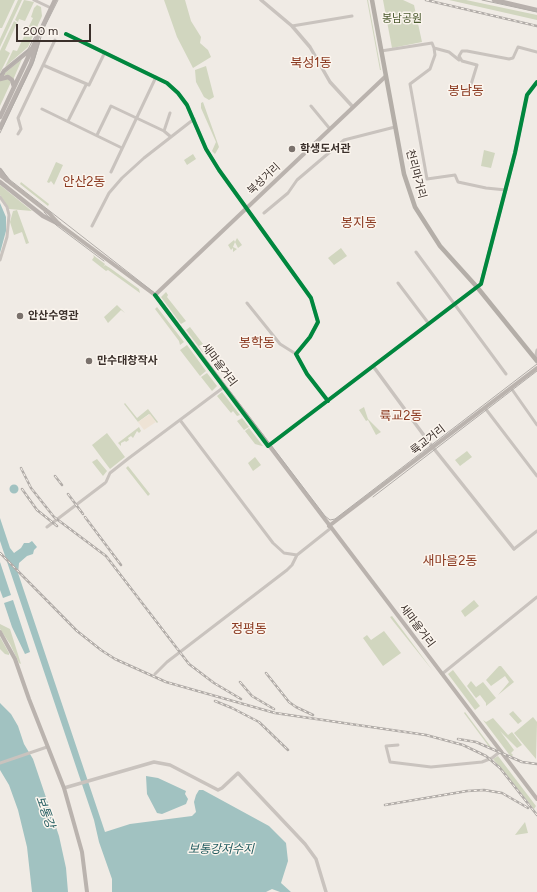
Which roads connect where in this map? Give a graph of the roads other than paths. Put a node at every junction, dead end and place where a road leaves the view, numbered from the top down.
1 (34, 0) edge
2 (55, 0) edge
3 (261, 0) edge
4 (372, 0) edge
5 (494, 0) edge
6 (51, 8) junction
7 (537, 10) edge
8 (352, 16) dead end
9 (292, 26) junction
10 (41, 30) junction
11 (66, 34) dead end
12 (55, 40) dead end
13 (33, 46) junction
14 (434, 48) junction
15 (382, 51) junction
16 (105, 52) junction
17 (537, 52) edge
18 (460, 53) junction
19 (454, 56) junction
20 (461, 60) junction
21 (43, 65) junction
22 (386, 76) junction
23 (156, 77) junction
24 (0, 78) edge
25 (537, 82) edge
26 (86, 85) junction
27 (14, 87) junction
28 (469, 91) dead end
29 (311, 106) dead end
30 (353, 107) junction
31 (42, 109) dead end
32 (170, 113) dead end
33 (0, 116) edge
34 (136, 118) junction
35 (194, 120) junction
36 (68, 121) junction
37 (395, 127) junction
38 (0, 128) edge
39 (330, 129) junction
40 (164, 131) junction
41 (18, 134) dead end
42 (97, 136) junction
43 (171, 137) junction
44 (122, 148) junction
45 (0, 170) edge
46 (110, 172) dead end
47 (0, 175) edge
48 (7, 180) junction
49 (0, 182) edge
50 (506, 190) junction
51 (0, 197) edge
52 (246, 208) junction
53 (264, 213) dead end
54 (59, 224) junction
55 (92, 226) dead end
56 (416, 252) dead end
57 (0, 260) edge
58 (398, 283) dead end
59 (477, 287) junction
60 (155, 296) junction
61 (247, 303) dead end
62 (455, 304) junction
63 (429, 324) junction
64 (537, 350) edge
65 (296, 354) junction
66 (536, 360) edge
67 (373, 366) junction
68 (537, 368) edge
69 (506, 374) dead end
70 (224, 387) junction
71 (511, 388) junction
72 (328, 401) junction
73 (485, 408) junction
74 (180, 420) junction
75 (537, 425) edge
76 (268, 446) junction
77 (433, 447) junction
78 (537, 476) edge
79 (47, 527) dead end
80 (330, 527) junction
81 (537, 531) edge
82 (514, 549) joint
83 (297, 554) junction
84 (537, 597) edge
85 (0, 632) edge
86 (155, 674) dead end
87 (442, 674) junction
88 (398, 745) dead end
89 (45, 748) junction
90 (501, 751) junction
91 (0, 763) edge
92 (64, 788) junction
93 (537, 799) edge
94 (87, 892) edge
95 (326, 892) edge

1 - 6 street
2 - 6 main road
3 - 9 street
4 - 15 highway, 천리마거리
5 - 7 main road
6 - 10 main road
8 - 9 street
9 - 30 street
10 - 13 main road
10 - 38 main road
11 - 16 street
12 - 21 street
13 - 24 main road
13 - 27 main road
14 - 15 street
14 - 19 street
14 - 50 street
15 - 22 highway, 천리마거리
16 - 23 street
16 - 26 street
17 - 18 street
18 - 19 street
18 - 20 street
19 - 20 street
20 - 28 street
21 - 26 street
21 - 41 street
22 - 30 main road, 북성거리
22 - 37 highway, 천리마거리
23 - 34 street
23 - 35 street
24 - 27 main road
25 - 50 street
26 - 36 street
27 - 33 main road
29 - 39 street
30 - 39 main road, 북성거리
31 - 36 street
32 - 40 street
34 - 40 street
34 - 42 street
34 - 44 street
35 - 43 street
35 - 52 street
36 - 42 street
37 - 53 street
37 - 59 highway, 천리마거리
39 - 52 main road, 북성거리
40 - 43 street
42 - 44 street
43 - 55 street
44 - 46 street
45 - 48 main road
47 - 48 main road, 새마을거리
48 - 54 main road, 새마을거리
49 - 54 main road
50 - 59 street
51 - 57 street
52 - 60 main road, 북성거리
52 - 65 street
54 - 60 main road, 새마을거리
56 - 62 street
58 - 63 street
59 - 62 street
59 - 66 highway, 천리마거리
60 - 70 main road, 새마을거리
61 - 65 street
62 - 63 street
62 - 69 street
63 - 67 street
64 - 66 street
65 - 72 street
67 - 72 street
67 - 77 street
68 - 71 main road, 륙교거리
70 - 74 street
70 - 76 main road, 새마을거리
71 - 73 main road, 륙교거리
71 - 75 street
72 - 76 street
73 - 77 main road, 륙교거리
73 - 78 street
74 - 79 street
74 - 83 street
76 - 80 main road, 새마을거리
77 - 80 main road, 륙교거리
77 - 82 street
80 - 83 street
80 - 87 main road, 새마을거리
81 - 82 street
83 - 86 street
84 - 87 street
85 - 89 main road
87 - 90 main road, 새마을거리
88 - 90 street
89 - 91 street
89 - 92 main road
90 - 93 main road, 새마을거리
92 - 94 main road
92 - 95 street

